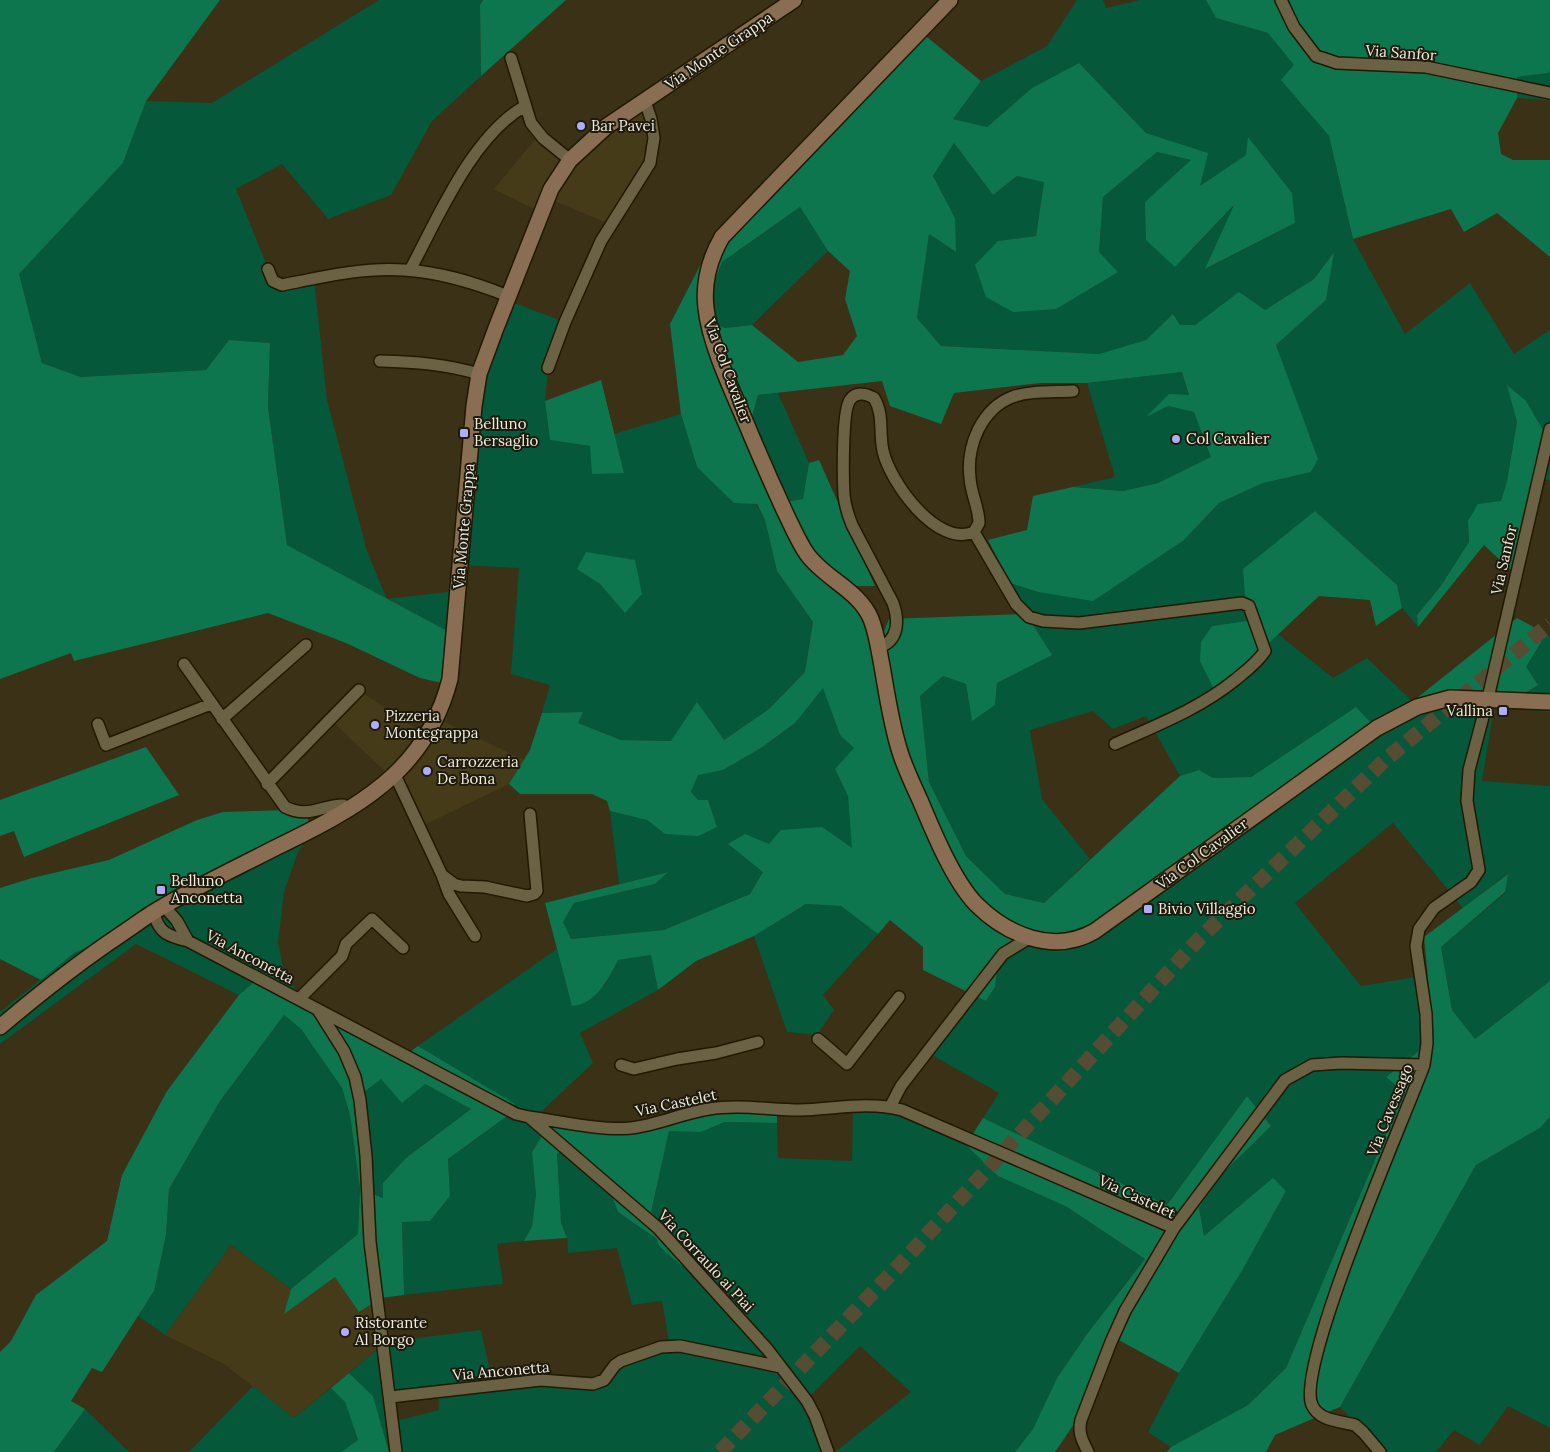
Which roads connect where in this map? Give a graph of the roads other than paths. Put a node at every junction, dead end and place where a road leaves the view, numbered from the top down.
1 (950, 0) edge
2 (1281, 0) edge
3 (792, 1) edge
4 (511, 58) dead end
5 (1550, 93) edge
6 (645, 101) junction
7 (524, 106) junction
8 (570, 160) junction
9 (268, 269) dead end
10 (410, 270) junction
11 (508, 296) junction
12 (380, 361) dead end
13 (548, 368) dead end
14 (479, 374) junction
15 (1073, 391) dead end
16 (1550, 429) edge
17 (974, 532) junction
18 (306, 645) dead end
19 (878, 647) junction
20 (184, 664) dead end
21 (359, 690) dead end
22 (1488, 698) junction
23 (1550, 702) edge
24 (211, 704) junction
25 (222, 718) junction
26 (98, 724) dead end
27 (1115, 744) dead end
28 (395, 775) junction
29 (267, 784) junction
30 (349, 810) junction
31 (530, 814) dead end
32 (442, 875) junction
33 (159, 909) junction
34 (475, 936) dead end
35 (1029, 938) junction
36 (188, 941) junction
37 (403, 948) dead end
38 (899, 997) dead end
39 (299, 999) junction
40 (317, 1009) junction
41 (0, 1027) edge
42 (818, 1039) dead end
43 (758, 1042) dead end
44 (621, 1065) dead end
45 (1424, 1065) junction
46 (890, 1107) junction
47 (529, 1117) junction
48 (1174, 1228) junction
49 (781, 1367) junction
50 (390, 1397) junction
51 (396, 1452) edge
52 (828, 1452) edge
53 (1088, 1452) edge
54 (1380, 1452) edge

1 - 19 main road, Via Col Cavalier
2 - 5 street, Via Sanfor
3 - 6 main road, Via Monte Grappa
4 - 7 street
6 - 8 main road, Via Monte Grappa
6 - 13 street
7 - 8 street
7 - 10 street
8 - 11 main road, Via Monte Grappa
9 - 10 street
10 - 11 street
11 - 14 main road, Via Monte Grappa
12 - 14 street
14 - 28 main road, Via Monte Grappa
15 - 17 street
16 - 22 street, Via Sanfor
17 - 19 street
17 - 27 street
18 - 25 street
19 - 35 main road, Via Col Cavalier
20 - 24 street
21 - 29 street
22 - 23 main road, Via Col Cavalier
22 - 35 main road, Via Col Cavalier
22 - 45 street, Via Cavessago
24 - 25 street
24 - 26 street
25 - 29 street
28 - 30 main road, Via Monte Grappa
28 - 32 street
29 - 30 street
30 - 33 main road, Via Monte Grappa
31 - 32 street
32 - 34 street
33 - 36 street, Via Anconetta
33 - 36 street, Via Anconetta
33 - 41 main road, Via Monte Grappa
35 - 46 street
36 - 39 street, Via Anconetta
37 - 39 street, Via Anconetta
38 - 42 street
39 - 40 street, Via Anconetta
40 - 47 street, Via Anconetta
40 - 50 street, Via Anconetta
43 - 44 street
45 - 48 street
45 - 54 street, Via Cavessago
46 - 47 street, Via Castelet
46 - 48 street, Via Castelet
47 - 49 street, Via Corraulo ai Piai
48 - 53 street, Via Castelet
49 - 50 street, Via Anconetta
49 - 52 street, Via Corraulo ai Piai
50 - 51 street, Via Anconetta

